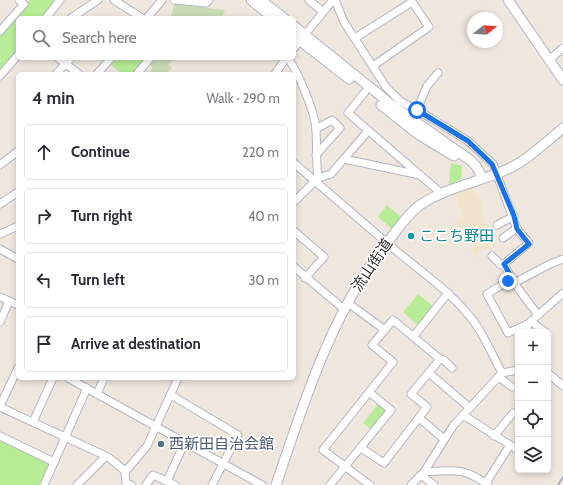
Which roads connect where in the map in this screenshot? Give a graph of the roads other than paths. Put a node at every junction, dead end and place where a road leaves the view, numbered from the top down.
1 (19, 0) edge
2 (60, 0) edge
3 (98, 0) edge
4 (114, 0) edge
5 (162, 0) edge
6 (174, 0) edge
7 (184, 0) edge
8 (209, 0) edge
9 (250, 0) edge
10 (261, 0) edge
11 (309, 0) edge
12 (334, 0) edge
13 (508, 0) edge
14 (414, 1) edge
15 (323, 12) junction
16 (48, 16) edge
17 (75, 16) edge
18 (139, 16) edge
19 (149, 16) edge
20 (270, 16) edge
21 (281, 16) edge
22 (2, 26) edge
23 (355, 38) junction
24 (298, 39) edge
25 (563, 48) edge
26 (16, 57) edge
27 (61, 60) edge
28 (69, 60) edge
29 (109, 60) edge
30 (148, 60) edge
31 (286, 60) edge
32 (288, 60) edge
33 (549, 60) junction
34 (66, 64) junction
35 (373, 66) junction
36 (58, 72) edge
37 (76, 72) edge
38 (99, 72) edge
39 (139, 72) edge
40 (276, 72) edge
41 (438, 73) dead end
42 (0, 76) edge
43 (563, 80) edge
44 (365, 92) junction
45 (397, 104) junction
46 (417, 110) junction
47 (563, 128) edge
48 (316, 129) junction
49 (368, 131) junction
50 (16, 152) edge
51 (316, 155) junction
52 (344, 160) junction
53 (0, 163) edge
54 (406, 163) junction
55 (296, 165) edge
56 (401, 171) junction
57 (497, 173) junction
58 (422, 176) junction
59 (479, 179) junction
60 (316, 180) junction
61 (16, 193) edge
62 (442, 194) junction
63 (296, 200) edge
64 (0, 204) edge
65 (514, 216) junction
66 (497, 224) dead end
67 (16, 227) edge
68 (517, 228) junction
69 (296, 233) edge
70 (0, 234) edge
71 (503, 238) dead end
72 (387, 243) junction
73 (0, 249) edge
74 (492, 256) dead end
75 (16, 258) edge
76 (563, 259) edge
77 (504, 264) junction
78 (296, 270) edge
79 (305, 278) junction
80 (513, 282) junction
81 (448, 293) junction
82 (563, 293) edge
83 (0, 297) edge
84 (9, 302) junction
85 (16, 305) edge
86 (346, 307) junction
87 (538, 315) junction
88 (0, 322) edge
89 (530, 322) junction
90 (528, 329) edge
91 (541, 329) edge
92 (385, 330) junction
93 (413, 337) junction
94 (440, 360) junction
95 (452, 368) dead end
96 (515, 371) edge
97 (16, 372) edge
98 (429, 373) junction
99 (500, 375) junction
100 (551, 375) edge
101 (52, 380) edge
102 (72, 380) edge
103 (103, 380) edge
104 (177, 380) edge
105 (563, 385) edge
106 (512, 387) dead end
107 (87, 388) junction
108 (369, 392) junction
109 (97, 394) junction
110 (171, 395) junction
111 (0, 406) edge
112 (470, 408) junction
113 (513, 413) dead end
114 (463, 415) junction
115 (419, 418) junction
116 (33, 422) junction
117 (157, 427) junction
118 (0, 436) edge
119 (494, 436) junction
120 (65, 437) junction
121 (444, 439) junction
122 (185, 442) junction
123 (510, 445) junction
124 (361, 448) junction
125 (515, 448) edge
126 (106, 456) junction
127 (54, 462) junction
128 (224, 464) junction
129 (345, 467) junction
130 (126, 472) junction
131 (422, 474) junction
132 (167, 482) junction
133 (487, 484) edge
134 (44, 485) edge
135 (77, 485) edge
136 (131, 485) edge
137 (146, 485) edge
138 (174, 485) edge
139 (212, 485) edge
140 (262, 485) edge
141 (276, 485) edge
142 (330, 485) edge
143 (370, 485) edge
144 (411, 485) edge
145 (434, 485) edge

1 - 22 street
2 - 16 street
3 - 17 street
4 - 18 street
5 - 19 street
6 - 7 street
7 - 8 street
9 - 20 street
10 - 21 street
11 - 15 street
12 - 15 street
12 - 23 street
13 - 33 street
14 - 23 street
14 - 35 street
15 - 24 street
23 - 35 street
24 - 44 street
24 - 45 street
25 - 33 street
26 - 42 street
27 - 34 street
28 - 34 street
29 - 38 street
30 - 39 street
31 - 40 street
32 - 48 street
33 - 43 street
34 - 36 street
34 - 37 street
35 - 45 street
41 - 46 street
44 - 49 street
44 - 59 street
45 - 46 street
45 - 59 street
46 - 57 street
47 - 57 street, 流山街道
48 - 51 street
48 - 51 street
49 - 52 street
49 - 54 street
50 - 53 street
51 - 60 street
52 - 56 street
52 - 60 street
54 - 56 street
54 - 58 street
55 - 60 street
56 - 58 street
57 - 59 street, 流山街道
57 - 65 street
58 - 62 street
59 - 62 street, 流山街道
60 - 63 street
60 - 72 street
61 - 64 street
62 - 72 street, 流山街道
65 - 66 street
65 - 68 street
67 - 70 street
68 - 71 street
68 - 77 street
69 - 79 street
72 - 81 street
72 - 86 street, 流山街道
73 - 75 street
74 - 77 street
76 - 80 street
77 - 80 street
78 - 79 street
79 - 86 street
80 - 87 street
80 - 89 street
81 - 93 street
81 - 99 street
82 - 87 street
83 - 84 street
84 - 85 street
84 - 88 street
86 - 92 street
86 - 141 street, 流山街道
87 - 89 street
89 - 90 street
89 - 91 street
92 - 93 street
92 - 108 street
93 - 94 street
94 - 95 street
94 - 98 street
96 - 99 street
97 - 111 street
98 - 112 street
98 - 115 street
99 - 106 street
99 - 112 street
100 - 105 street
101 - 116 street
102 - 107 street
103 - 109 street
104 - 110 street
107 - 109 street
107 - 120 street
108 - 124 street
108 - 129 street
109 - 117 street
110 - 117 street
110 - 128 street
111 - 116 street
112 - 114 street
113 - 119 street
114 - 119 street
114 - 121 street
115 - 121 street
115 - 124 street
116 - 120 street
117 - 122 street
117 - 130 street
118 - 127 street
119 - 123 street
120 - 126 street
120 - 127 street
121 - 131 street
122 - 128 street
122 - 132 street
123 - 125 street
123 - 133 street
124 - 129 street
126 - 130 street
126 - 135 street
127 - 134 street
128 - 139 street
128 - 140 street
129 - 142 street
129 - 143 street
130 - 136 street
131 - 133 street
131 - 144 street
131 - 145 street
132 - 137 street
132 - 138 street

